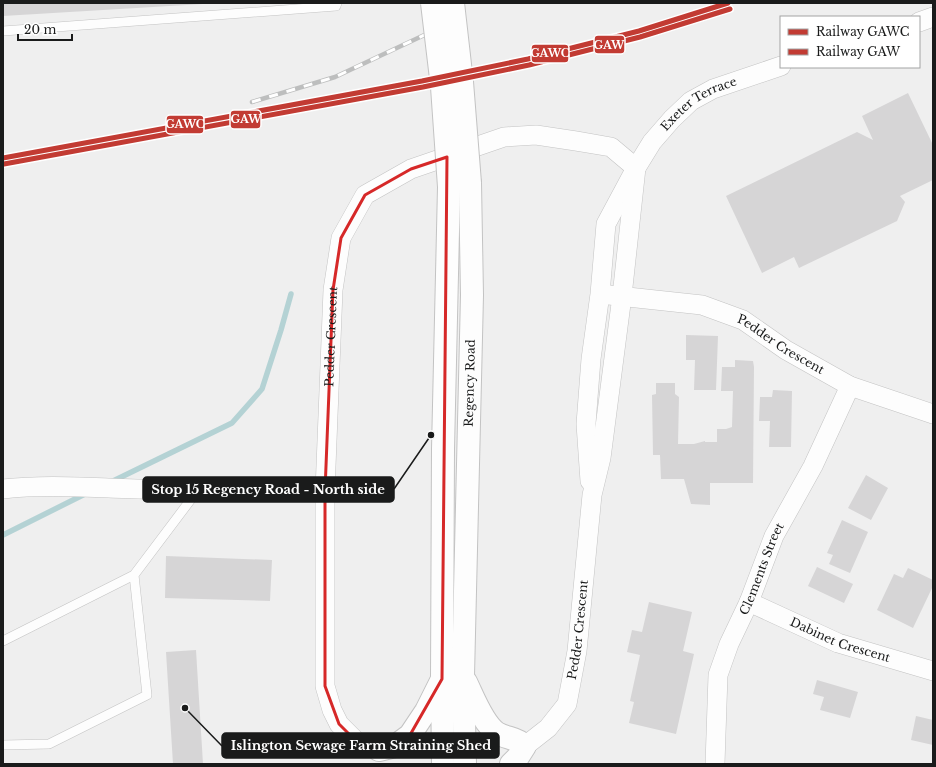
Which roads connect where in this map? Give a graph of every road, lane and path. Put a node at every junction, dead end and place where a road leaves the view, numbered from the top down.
1 (337, 3) edge
2 (432, 3) edge
3 (453, 3) edge
4 (933, 17) edge
5 (920, 22) edge
6 (3, 31) edge
7 (780, 66) edge
8 (636, 168) junction
9 (460, 185) junction
10 (600, 294) junction
11 (622, 296) junction
12 (850, 386) junction
13 (933, 414) edge
14 (3, 489) edge
15 (198, 490) junction
16 (325, 491) junction
17 (592, 495) junction
18 (134, 575) junction
19 (749, 602) junction
20 (3, 641) edge
21 (933, 671) edge
22 (453, 678) junction
23 (3, 745) edge
24 (525, 746) junction
25 (387, 757) edge
26 (443, 764) edge
27 (465, 764) edge
28 (511, 764) edge
29 (715, 764) edge

1 - 6 lane
2 - 9 main road, Regency Road, bridge
3 - 9 main road, Regency Road, bridge
4 - 5 street
7 - 8 street, Exeter Terrace
8 - 10 street, Pedder Crescent
8 - 11 street, Pedder Crescent
8 - 16 street, Pedder Crescent
9 - 22 main road, Regency Road
10 - 11 street, Pedder Crescent
10 - 17 street, Pedder Crescent
11 - 12 street, Pedder Crescent
11 - 17 street, Pedder Crescent
12 - 13 street, Pedder Crescent
12 - 19 street, Clements Street
14 - 15 street
15 - 16 street
15 - 18 lane
16 - 25 street, Pedder Crescent
17 - 24 street, Pedder Crescent
18 - 20 lane
18 - 23 lane
19 - 21 street, Dabinet Crescent
19 - 29 street, Clements Street
22 - 24 main road
22 - 25 main road
22 - 26 main road, Regency Road
22 - 27 main road, Regency Road
24 - 28 main road

